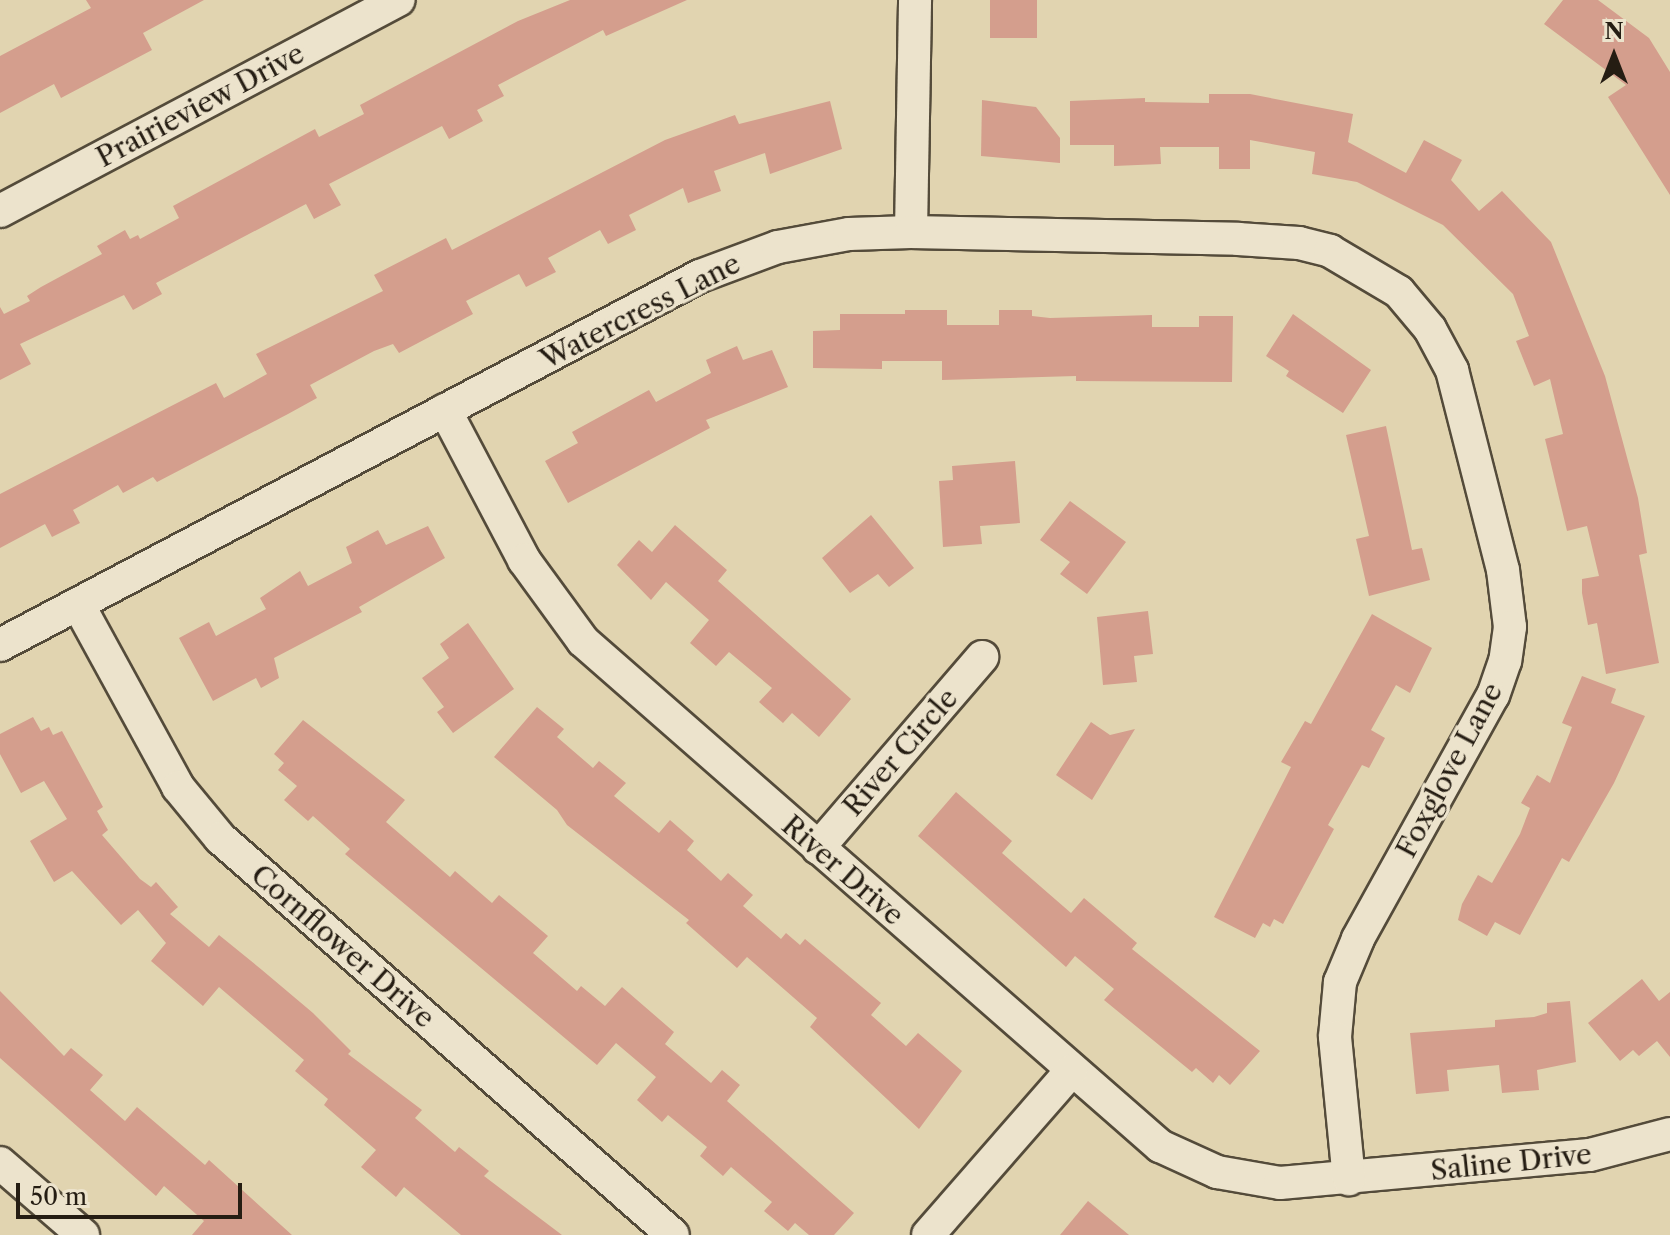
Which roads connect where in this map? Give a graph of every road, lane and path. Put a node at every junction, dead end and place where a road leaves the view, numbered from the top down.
1 (399, 0) edge
2 (915, 0) edge
3 (0, 211) edge
4 (911, 232) junction
5 (1386, 281) joint
6 (445, 410) junction
7 (78, 604) junction
8 (0, 645) edge
9 (982, 657) dead end
10 (818, 848) junction
11 (1071, 1071) junction
12 (1670, 1134) edge
13 (0, 1163) edge
14 (1349, 1179) junction
15 (83, 1235) edge
16 (673, 1235) edge
17 (928, 1235) edge

1 - 3 street, Prairieview Drive
2 - 4 street
4 - 5 street, Watercress Lane
4 - 6 street, Watercress Lane
5 - 14 street, Foxglove Lane
6 - 7 street, Watercress Lane
6 - 10 street, River Drive
7 - 8 street, Watercress Lane
7 - 16 street, Cornflower Drive
9 - 10 street, River Circle
10 - 11 street, River Drive
11 - 14 street, River Drive
11 - 17 street
12 - 14 street, Saline Drive
13 - 15 street

